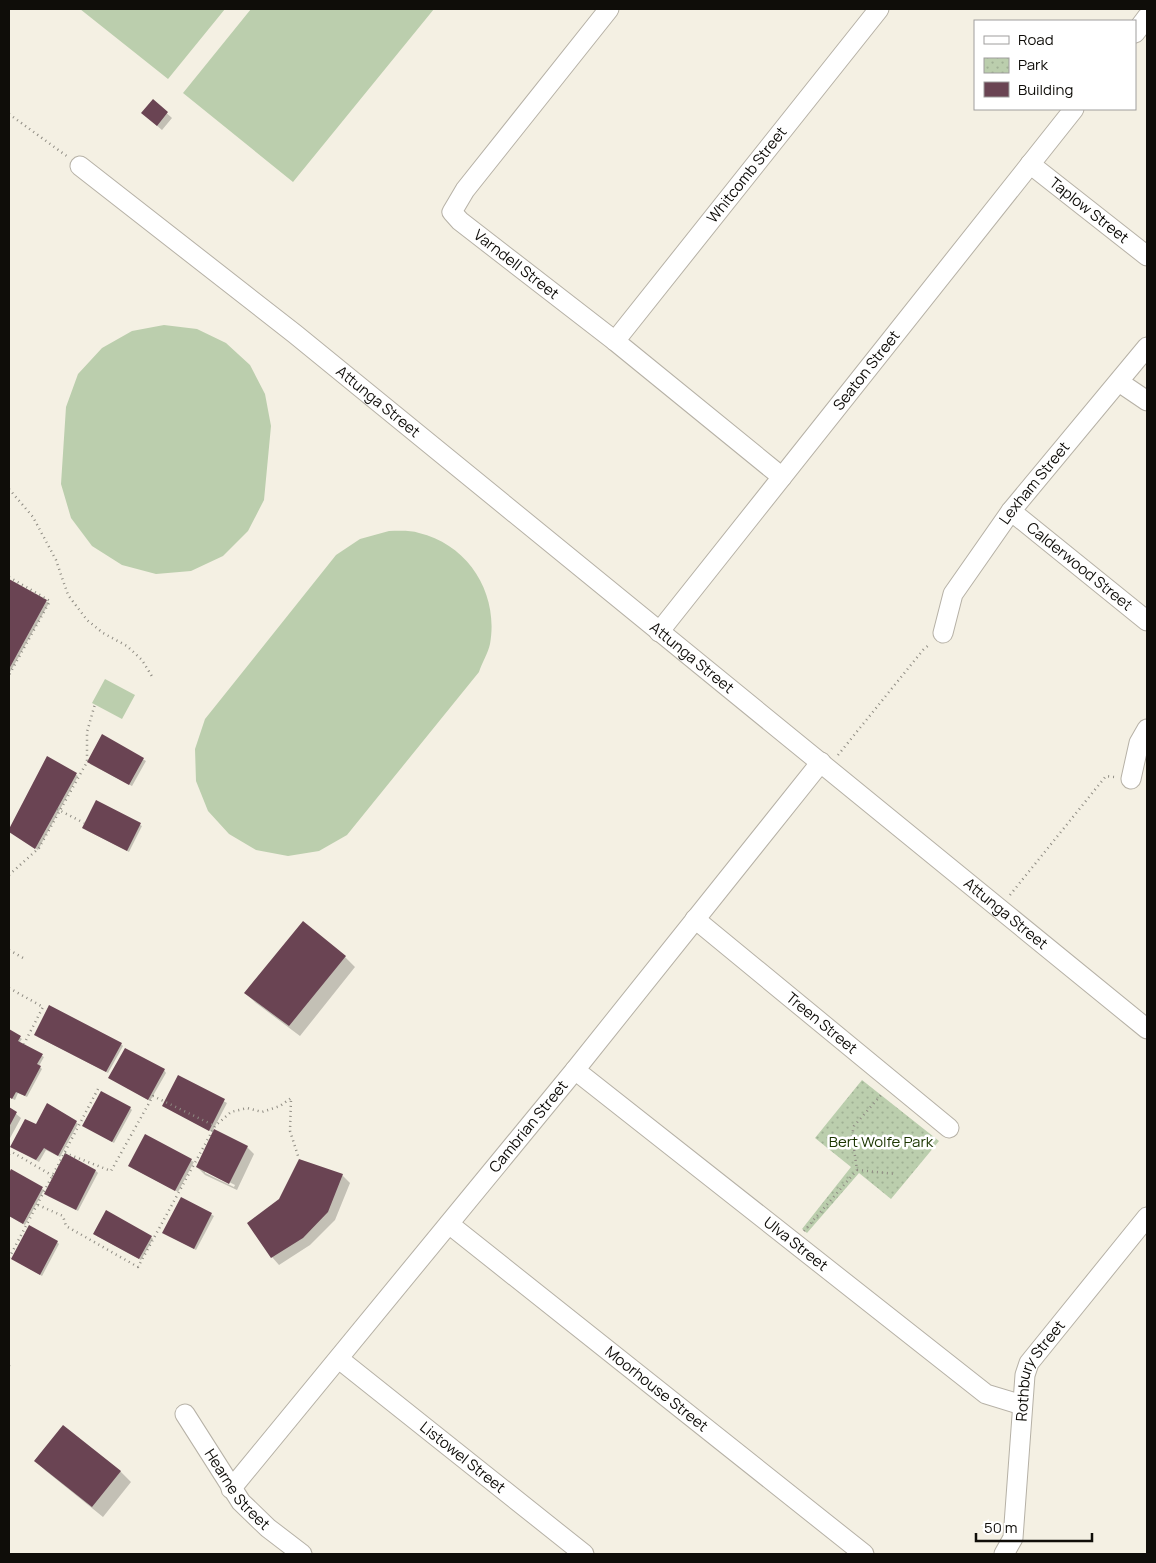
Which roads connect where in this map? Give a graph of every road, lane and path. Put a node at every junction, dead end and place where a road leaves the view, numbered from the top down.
1 (609, 9) edge
2 (879, 9) edge
3 (1147, 18) edge
4 (1136, 32) edge
5 (1073, 110) edge
6 (9, 114) edge
7 (1030, 164) junction
8 (80, 166) joint
9 (1147, 256) edge
10 (615, 341) junction
11 (1147, 347) edge
12 (1119, 382) junction
13 (1147, 401) edge
14 (782, 477) junction
15 (9, 489) edge
16 (1011, 511) junction
17 (9, 577) edge
18 (1147, 621) edge
19 (659, 632) junction
20 (943, 633) joint
21 (9, 675) edge
22 (153, 678) dead end
23 (95, 704) dead end
24 (1147, 730) edge
25 (829, 759) junction
26 (1131, 779) joint
27 (58, 810) junction
28 (84, 824) dead end
29 (9, 875) edge
30 (1010, 895) dead end
31 (695, 919) junction
32 (9, 950) edge
33 (25, 959) dead end
34 (9, 988) edge
35 (1147, 1029) edge
36 (24, 1044) dead end
37 (575, 1070) junction
38 (98, 1089) dead end
39 (884, 1092) dead end
40 (215, 1126) junction
41 (949, 1128) dead end
42 (9, 1154) edge
43 (64, 1154) junction
44 (299, 1159) dead end
45 (857, 1170) junction
46 (896, 1174) dead end
47 (53, 1176) junction
48 (38, 1205) junction
49 (1147, 1217) edge
50 (449, 1224) junction
51 (794, 1244) junction
52 (9, 1258) edge
53 (339, 1359) junction
54 (9, 1366) edge
55 (12, 1369) dead end
56 (1022, 1405) junction
57 (185, 1414) dead end
58 (231, 1489) junction
59 (302, 1554) edge
60 (584, 1554) edge
61 (864, 1554) edge
62 (1004, 1554) edge

1 - 10 street, Varndell Street
2 - 10 street, Whitcomb Street
3 - 4 street
5 - 7 street, Seaton Street
6 - 8 path
7 - 9 street, Taplow Street
7 - 14 street, Seaton Street
8 - 19 street, Attunga Street
10 - 14 street, Varndell Street
11 - 12 street, Lexham Street
12 - 13 street
12 - 16 street, Lexham Street
14 - 19 street, Seaton Street
15 - 22 path
16 - 18 street, Calderwood Street
16 - 20 street, Lexham Street
17 - 21 path
19 - 25 street, Attunga Street
20 - 25 path
23 - 27 path
24 - 26 street
25 - 31 street, Cambrian Street
25 - 35 street, Attunga Street
26 - 30 path
27 - 28 path
27 - 29 path
31 - 37 street, Cambrian Street
31 - 41 street, Treen Street
32 - 33 path
34 - 36 path
37 - 50 street, Cambrian Street
37 - 51 street, Ulva Street
38 - 43 path
39 - 45 path
40 - 43 path
40 - 44 path
40 - 48 path
42 - 47 path
43 - 47 path
45 - 46 path
45 - 51 path
47 - 48 path
48 - 52 path
49 - 56 street, Rothbury Street
50 - 53 street, Cambrian Street
50 - 61 street, Moorhouse Street
51 - 56 street, Ulva Street
53 - 58 street, Cambrian Street
53 - 60 street, Listowel Street
54 - 55 path
56 - 62 street, Rothbury Street
57 - 58 street, Hearne Street
58 - 59 street, Hearne Street

